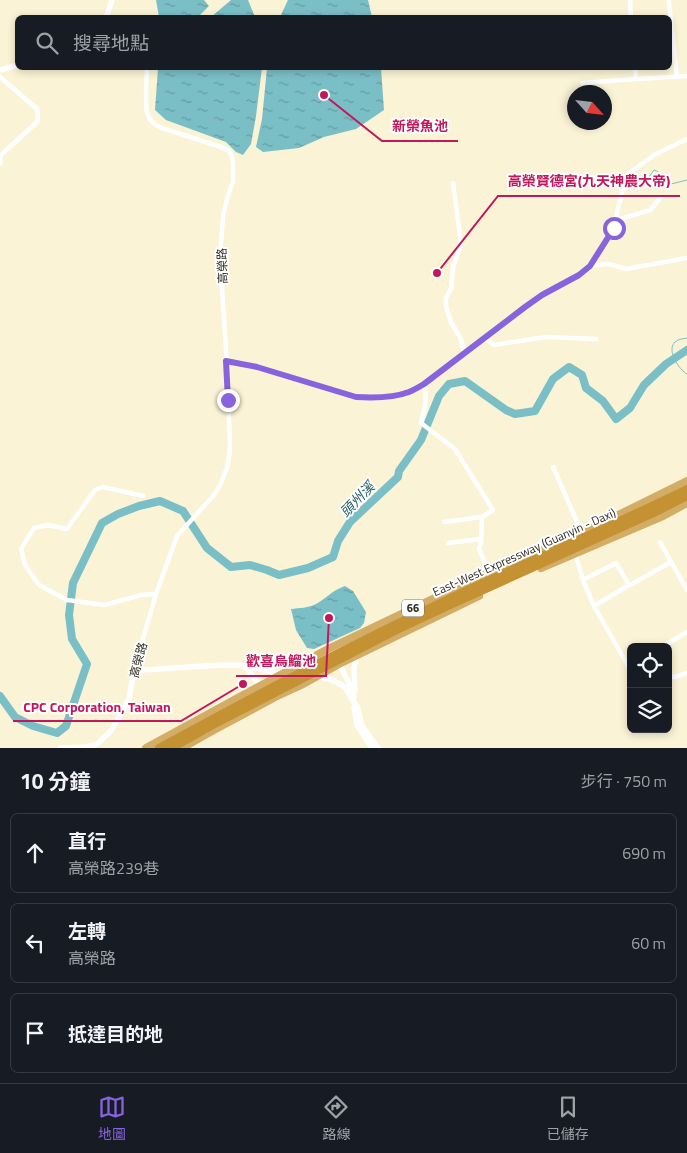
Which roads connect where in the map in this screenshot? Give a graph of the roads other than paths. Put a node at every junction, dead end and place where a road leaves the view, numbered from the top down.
1 (112, 0) edge
2 (630, 0) edge
3 (669, 2) dead end
4 (107, 15) edge
5 (631, 15) edge
6 (670, 15) edge
7 (672, 30) edge
8 (15, 66) edge
9 (0, 70) edge
10 (147, 70) edge
11 (635, 70) edge
12 (687, 76) edge
13 (0, 77) edge
14 (677, 77) junction
15 (636, 79) junction
16 (582, 83) dead end
17 (687, 139) edge
18 (0, 164) edge
19 (453, 183) dead end
20 (661, 197) dead end
21 (617, 218) junction
22 (687, 258) edge
23 (590, 266) junction
24 (485, 338) junction
25 (596, 339) dead end
26 (465, 352) junction
27 (226, 361) junction
28 (424, 384) junction
29 (553, 467) dead end
30 (687, 481) edge
31 (687, 489) edge
32 (143, 496) dead end
33 (687, 496) edge
34 (687, 503) edge
35 (482, 517) junction
36 (444, 522) dead end
37 (582, 533) junction
38 (481, 539) junction
39 (660, 542) dead end
40 (448, 543) dead end
41 (575, 554) junction
42 (671, 562) junction
43 (489, 572) junction
44 (583, 580) junction
45 (629, 585) junction
46 (687, 590) edge
47 (156, 594) junction
48 (594, 606) junction
49 (687, 632) edge
50 (669, 643) edge
51 (328, 649) junction
52 (357, 655) junction
53 (627, 662) edge
54 (339, 664) junction
55 (246, 667) junction
56 (134, 670) junction
57 (687, 673) edge
58 (282, 674) junction
59 (318, 676) junction
60 (672, 677) edge
61 (260, 687) junction
62 (269, 700) junction
63 (354, 701) junction
64 (99, 746) edge
65 (60, 748) edge
66 (146, 748) edge
67 (159, 748) edge
68 (172, 748) edge
69 (182, 748) edge
70 (372, 748) edge
71 (378, 748) edge

1 - 4 street
2 - 5 street
3 - 6 street
7 - 14 street
8 - 9 street
10 - 27 street, 高榮路
11 - 15 street
12 - 14 street
13 - 18 street
14 - 15 street
15 - 16 street
17 - 21 street
19 - 26 street
20 - 21 street
21 - 23 street
22 - 23 street
23 - 24 street
24 - 25 street
24 - 26 street
26 - 28 street
27 - 28 street
27 - 47 street, 高榮路
28 - 35 street
29 - 37 street
30 - 37 main road, 66
31 - 67 highway, East-West Expressway (Guanyin - Daxi) / 66
32 - 47 street
33 - 68 highway, East-West Expressway (Guanyin - Daxi) / 66
34 - 41 main road, 66
35 - 36 street
35 - 38 street
37 - 43 main road, 66
38 - 40 street
38 - 43 street
39 - 42 street
41 - 44 street
41 - 52 main road, 66
42 - 45 street
42 - 46 street
43 - 51 main road, 66
44 - 45 street
44 - 48 street
45 - 48 street
47 - 56 street, 高榮路
48 - 53 street
49 - 50 street
51 - 54 street
51 - 58 main road, 66
52 - 54 main road, 66
52 - 63 street
54 - 59 main road, 66
54 - 63 street
55 - 56 street
55 - 58 street
55 - 61 street
56 - 64 street, 高榮路
57 - 60 street
58 - 61 main road, 66
59 - 62 main road, 66
59 - 63 street
61 - 62 street
61 - 66 main road, 66
62 - 69 main road, 66
63 - 70 street
63 - 71 street
64 - 65 street, 高榮路

